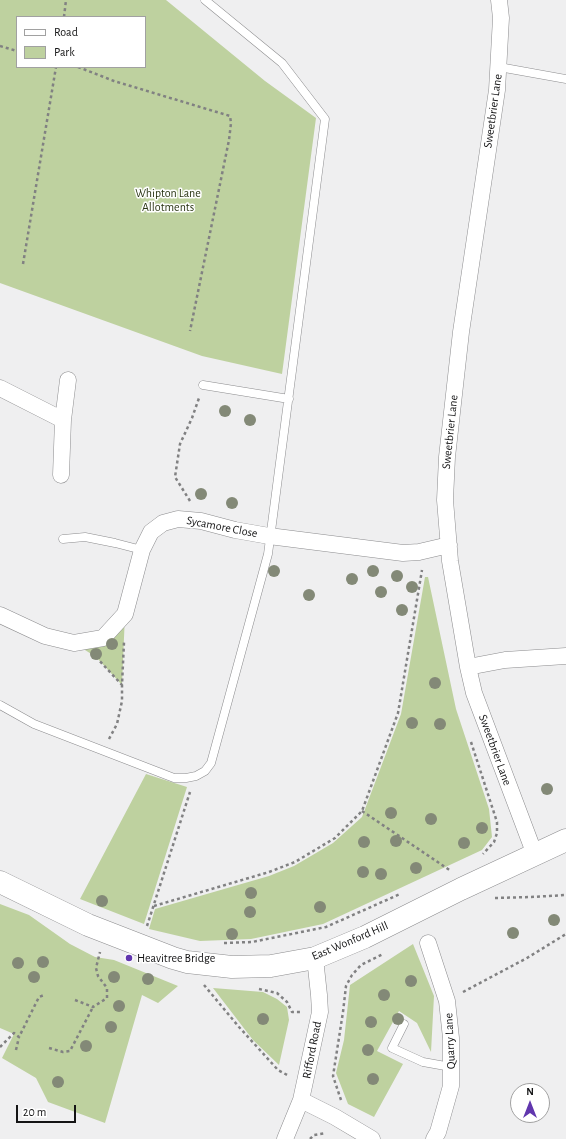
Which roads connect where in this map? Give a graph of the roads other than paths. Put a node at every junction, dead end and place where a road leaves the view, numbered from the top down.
1 (205, 0) edge
2 (499, 0) edge
3 (499, 67) junction
4 (566, 79) edge
5 (68, 380) dead end
6 (203, 384) road end
7 (0, 388) edge
8 (288, 399) junction
9 (63, 420) junction
10 (60, 475) dead end
11 (269, 536) junction
12 (63, 539) dead end
13 (449, 545) junction
14 (142, 550) junction
15 (0, 615) edge
16 (566, 656) edge
17 (468, 667) junction
18 (0, 705) edge
19 (566, 840) edge
20 (535, 855) junction
21 (0, 882) edge
22 (428, 943) dead end
23 (315, 958) junction
24 (404, 1024) dead end
25 (451, 1067) junction
26 (303, 1093) junction
27 (285, 1139) edge
28 (372, 1139) edge
29 (434, 1139) edge

1 - 8 lane
2 - 3 street, Sweetbrier Lane
3 - 4 lane
3 - 13 street, Sweetbrier Lane
5 - 9 street
6 - 8 lane
7 - 9 street
8 - 11 lane
9 - 10 street
11 - 13 street, Sycamore Close
11 - 14 street, Sycamore Close
11 - 18 lane
12 - 14 lane
13 - 17 street, Sweetbrier Lane
14 - 15 street, Sycamore Close
16 - 17 street
17 - 20 street, Sweetbrier Lane
19 - 20 main road, East Wonford Hill
20 - 23 main road, East Wonford Hill
21 - 23 main road, East Wonford Hill
22 - 25 street, Quarry Lane
23 - 26 street, Rifford Road
24 - 25 lane
25 - 29 street, Quarry Lane
26 - 27 street, Rifford Road
26 - 28 street

